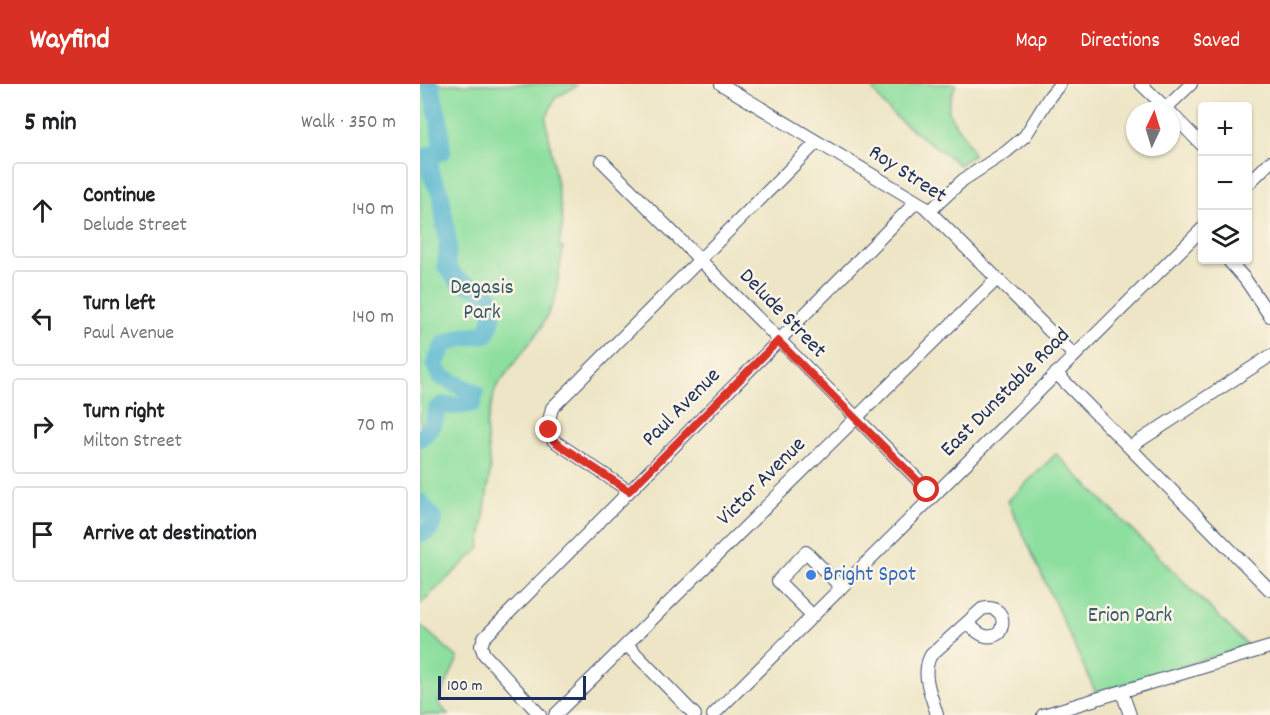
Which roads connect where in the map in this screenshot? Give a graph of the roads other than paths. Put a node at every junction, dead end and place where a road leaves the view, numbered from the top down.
1 (721, 84) edge
2 (1060, 84) edge
3 (1141, 84) edge
4 (1191, 84) edge
5 (1159, 102) edge
6 (1176, 102) edge
7 (1180, 123) edge
8 (1198, 140) edge
9 (816, 143) junction
10 (602, 162) dead end
11 (1270, 162) edge
12 (1252, 180) edge
13 (916, 202) junction
14 (930, 211) junction
15 (1198, 236) edge
16 (699, 259) junction
17 (1232, 264) edge
18 (997, 279) junction
19 (1270, 316) edge
20 (778, 341) junction
21 (1074, 355) junction
22 (1270, 357) edge
23 (1056, 373) junction
24 (856, 418) junction
25 (1130, 447) junction
26 (629, 491) junction
27 (933, 495) junction
28 (841, 587) junction
29 (1270, 590) edge
30 (812, 615) junction
31 (967, 622) dead end
32 (627, 645) junction
33 (1270, 647) edge
34 (1122, 692) junction
35 (540, 715) edge
36 (555, 715) edge
37 (695, 715) edge
38 (713, 715) edge
39 (937, 715) edge
40 (1043, 715) edge
41 (1130, 715) edge

1 - 9 street, Roy Street
2 - 14 street
3 - 5 street
4 - 6 street
7 - 8 street
9 - 13 street, Roy Street
9 - 16 street
10 - 16 street, Delude Street
11 - 12 street
13 - 14 street, Roy Street
13 - 20 street, Paul Avenue
14 - 18 street, Roy Street
15 - 21 street, East Dunstable Road
16 - 20 street, Delude Street
16 - 26 street
17 - 19 street
18 - 21 street, Roy Street
18 - 24 street, Victor Avenue
20 - 24 street, Delude Street
20 - 26 street, Paul Avenue
21 - 23 street, East Dunstable Road
22 - 25 street
23 - 25 street
23 - 27 street, East Dunstable Road
24 - 27 street, Delude Street
24 - 32 street, Victor Avenue
25 - 29 street
26 - 35 street, Paul Avenue
27 - 28 street, East Dunstable Road
28 - 30 street, East Dunstable Road
28 - 30 street
30 - 38 street, East Dunstable Road
31 - 39 street
32 - 36 street, Victor Avenue
32 - 37 street
33 - 34 street
34 - 40 street
34 - 41 street

